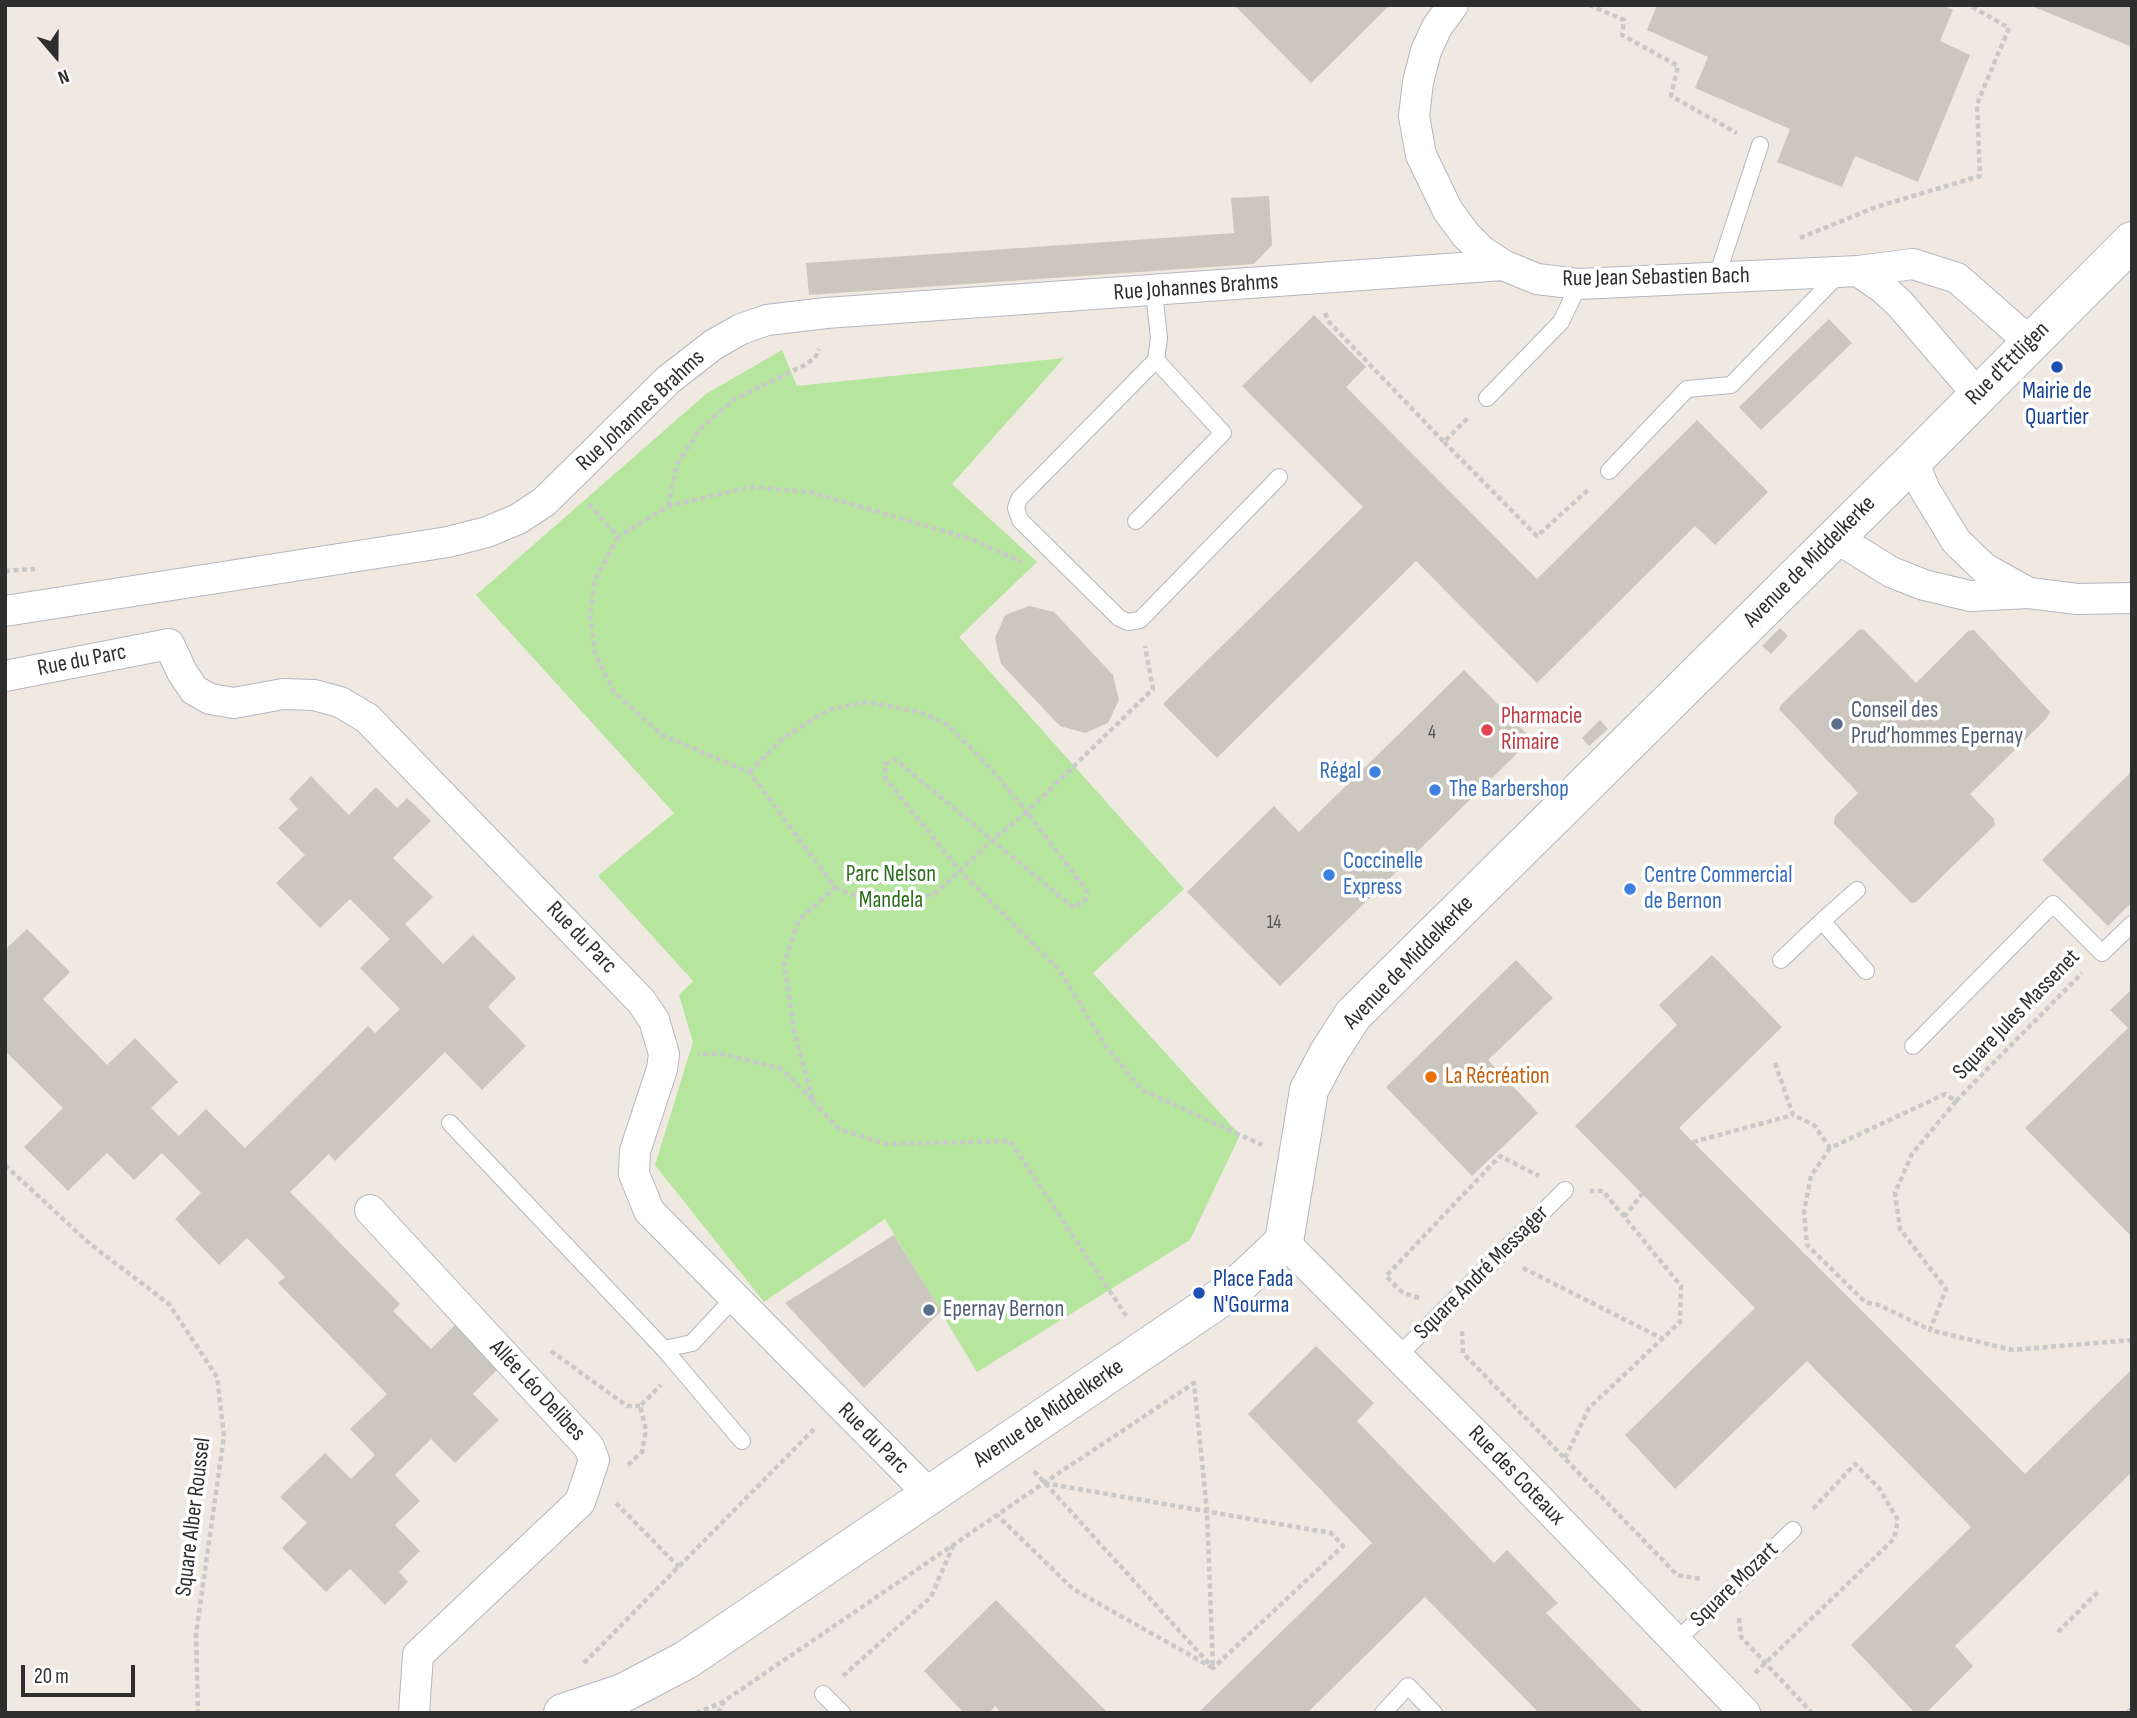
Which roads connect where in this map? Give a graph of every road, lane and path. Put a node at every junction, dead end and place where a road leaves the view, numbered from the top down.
1 (1453, 5) edge
2 (1589, 5) edge
3 (1969, 5) edge
4 (1760, 145) joint
5 (1794, 241) dead end
6 (2132, 241) edge
7 (1503, 265) junction
8 (1849, 271) junction
9 (1716, 279) junction
10 (1309, 281) junction
11 (1579, 284) junction
12 (1154, 291) junction
13 (833, 313) junction
14 (2031, 343) junction
15 (1156, 360) junction
16 (1978, 395) junction
17 (1487, 398) joint
18 (1444, 442) junction
19 (1913, 461) junction
20 (1609, 471) joint
21 (1279, 477) dead end
22 (567, 480) junction
23 (668, 506) junction
24 (1136, 522) dead end
25 (618, 537) junction
26 (1835, 537) junction
27 (1061, 561) junction
28 (2029, 593) junction
29 (2132, 598) edge
30 (5, 611) edge
31 (1140, 620) junction
32 (5, 676) edge
33 (749, 772) junction
34 (1027, 812) junction
35 (992, 840) junction
36 (960, 871) junction
37 (835, 887) junction
38 (1857, 890) dead end
39 (1822, 921) junction
40 (2132, 923) edge
41 (2102, 953) junction
42 (1781, 960) dead end
43 (1866, 971) dead end
44 (1913, 1046) dead end
45 (664, 1054) junction
46 (1775, 1063) dead end
47 (813, 1101) junction
48 (1956, 1101) junction
49 (1793, 1115) junction
50 (450, 1123) dead end
51 (1693, 1142) dead end
52 (1830, 1148) junction
53 (1298, 1161) junction
54 (5, 1165) edge
55 (1565, 1190) junction
56 (1642, 1194) dead end
57 (370, 1210) dead end
58 (1624, 1217) junction
59 (1284, 1242) junction
60 (1499, 1256) junction
61 (734, 1298) junction
62 (1446, 1308) junction
63 (1930, 1330) junction
64 (1663, 1339) junction
65 (2132, 1340) edge
66 (1147, 1348) junction
67 (664, 1349) junction
68 (1398, 1356) junction
69 (679, 1367) junction
70 (839, 1404) junction
71 (742, 1441) dead end
72 (1007, 1442) junction
73 (1565, 1458) junction
74 (591, 1470) junction
75 (1044, 1483) junction
76 (929, 1494) junction
77 (1207, 1511) junction
78 (997, 1515) junction
79 (1793, 1530) joint
80 (953, 1545) junction
81 (679, 1567) junction
82 (2099, 1591) dead end
83 (1725, 1596) junction
84 (2058, 1632) dead end
85 (1676, 1641) junction
86 (1765, 1663) junction
87 (580, 1667) dead end
88 (1213, 1668) junction
89 (823, 1694) joint
90 (724, 1702) junction
91 (1738, 1705) edge
92 (2132, 1708) edge
93 (198, 1713) edge
94 (414, 1713) edge
95 (563, 1713) edge
96 (695, 1713) edge
97 (718, 1713) edge
98 (842, 1713) edge
99 (1383, 1713) edge
100 (1434, 1713) edge
101 (1812, 1713) edge
102 (2127, 1713) edge

1 - 7 street, Rue Jean Sebastien Bach
2 - 4 path
3 - 5 path
4 - 9 lane
6 - 14 street, Rue d'Ettligen
7 - 10 street, Rue Johannes Brahms
7 - 11 street, Rue Jean Sebastien Bach
8 - 9 street, Rue Jean Sebastien Bach
8 - 14 street, Rue Jean Sebastien Bach
8 - 16 street
8 - 20 lane
9 - 11 street, Rue Jean Sebastien Bach
10 - 12 street, Rue Johannes Brahms
10 - 18 path
11 - 17 lane
12 - 13 street, Rue Johannes Brahms
12 - 15 lane
13 - 22 street, Rue Johannes Brahms
13 - 23 path
14 - 16 street, Rue d'Ettligen
15 - 24 lane
15 - 27 lane
16 - 19 street, Rue d'Ettligen
17 - 18 path
18 - 20 path
19 - 26 street, Avenue de Middelkerke
19 - 28 street
21 - 31 lane
22 - 25 path
22 - 30 street, Rue Johannes Brahms
23 - 25 path
23 - 27 path
25 - 33 path
26 - 28 street
26 - 53 street, Avenue de Middelkerke
27 - 31 lane
28 - 29 street
31 - 34 path
32 - 45 street, Rue du Parc
33 - 34 path
33 - 37 path
34 - 35 path
34 - 35 path
35 - 36 path
35 - 36 path
36 - 37 path
36 - 53 path
37 - 47 path
38 - 39 lane
39 - 42 lane
39 - 43 lane
40 - 41 lane
41 - 44 lane
41 - 48 path, Square Jules Massenet
45 - 47 path
45 - 61 street, Rue du Parc
46 - 49 path
47 - 66 path
48 - 52 path, Square Jules Massenet
48 - 63 path, Square Jules Massenet
49 - 51 path
49 - 52 path
50 - 67 lane
52 - 63 path
53 - 59 street, Avenue de Middelkerke
54 - 93 path, Square Alber Roussel
55 - 58 path
55 - 60 lane, Square André Messager
55 - 62 path
56 - 58 path
57 - 74 street, Allée Léo Delibes
58 - 64 path
59 - 66 street, Avenue de Middelkerke
59 - 68 street, Rue des Coteaux
60 - 62 lane, Square André Messager
60 - 64 path
61 - 67 lane
61 - 70 street, Rue du Parc
62 - 68 lane, Square André Messager
62 - 73 path
63 - 65 path
64 - 73 path
66 - 72 street, Avenue de Middelkerke
67 - 69 lane
68 - 85 street, Rue des Coteaux
69 - 71 lane
69 - 74 path
70 - 76 street, Rue du Parc
70 - 81 path
72 - 75 path
72 - 76 street, Avenue de Middelkerke
73 - 83 path
74 - 81 path
74 - 94 street, Allée Léo Delibes
75 - 77 path
75 - 77 path
75 - 78 path
75 - 88 path
76 - 95 street, Avenue de Middelkerke
77 - 88 path
77 - 88 path
78 - 80 path
78 - 88 path
79 - 83 lane, Square Mozart
79 - 86 path
80 - 89 path
80 - 90 path
81 - 87 path
82 - 84 path
83 - 85 lane, Square Mozart
83 - 86 path
85 - 91 street, Rue des Coteaux
86 - 91 path
86 - 101 path
89 - 98 lane
90 - 96 path
90 - 97 path
92 - 102 path
99 - 100 lane

